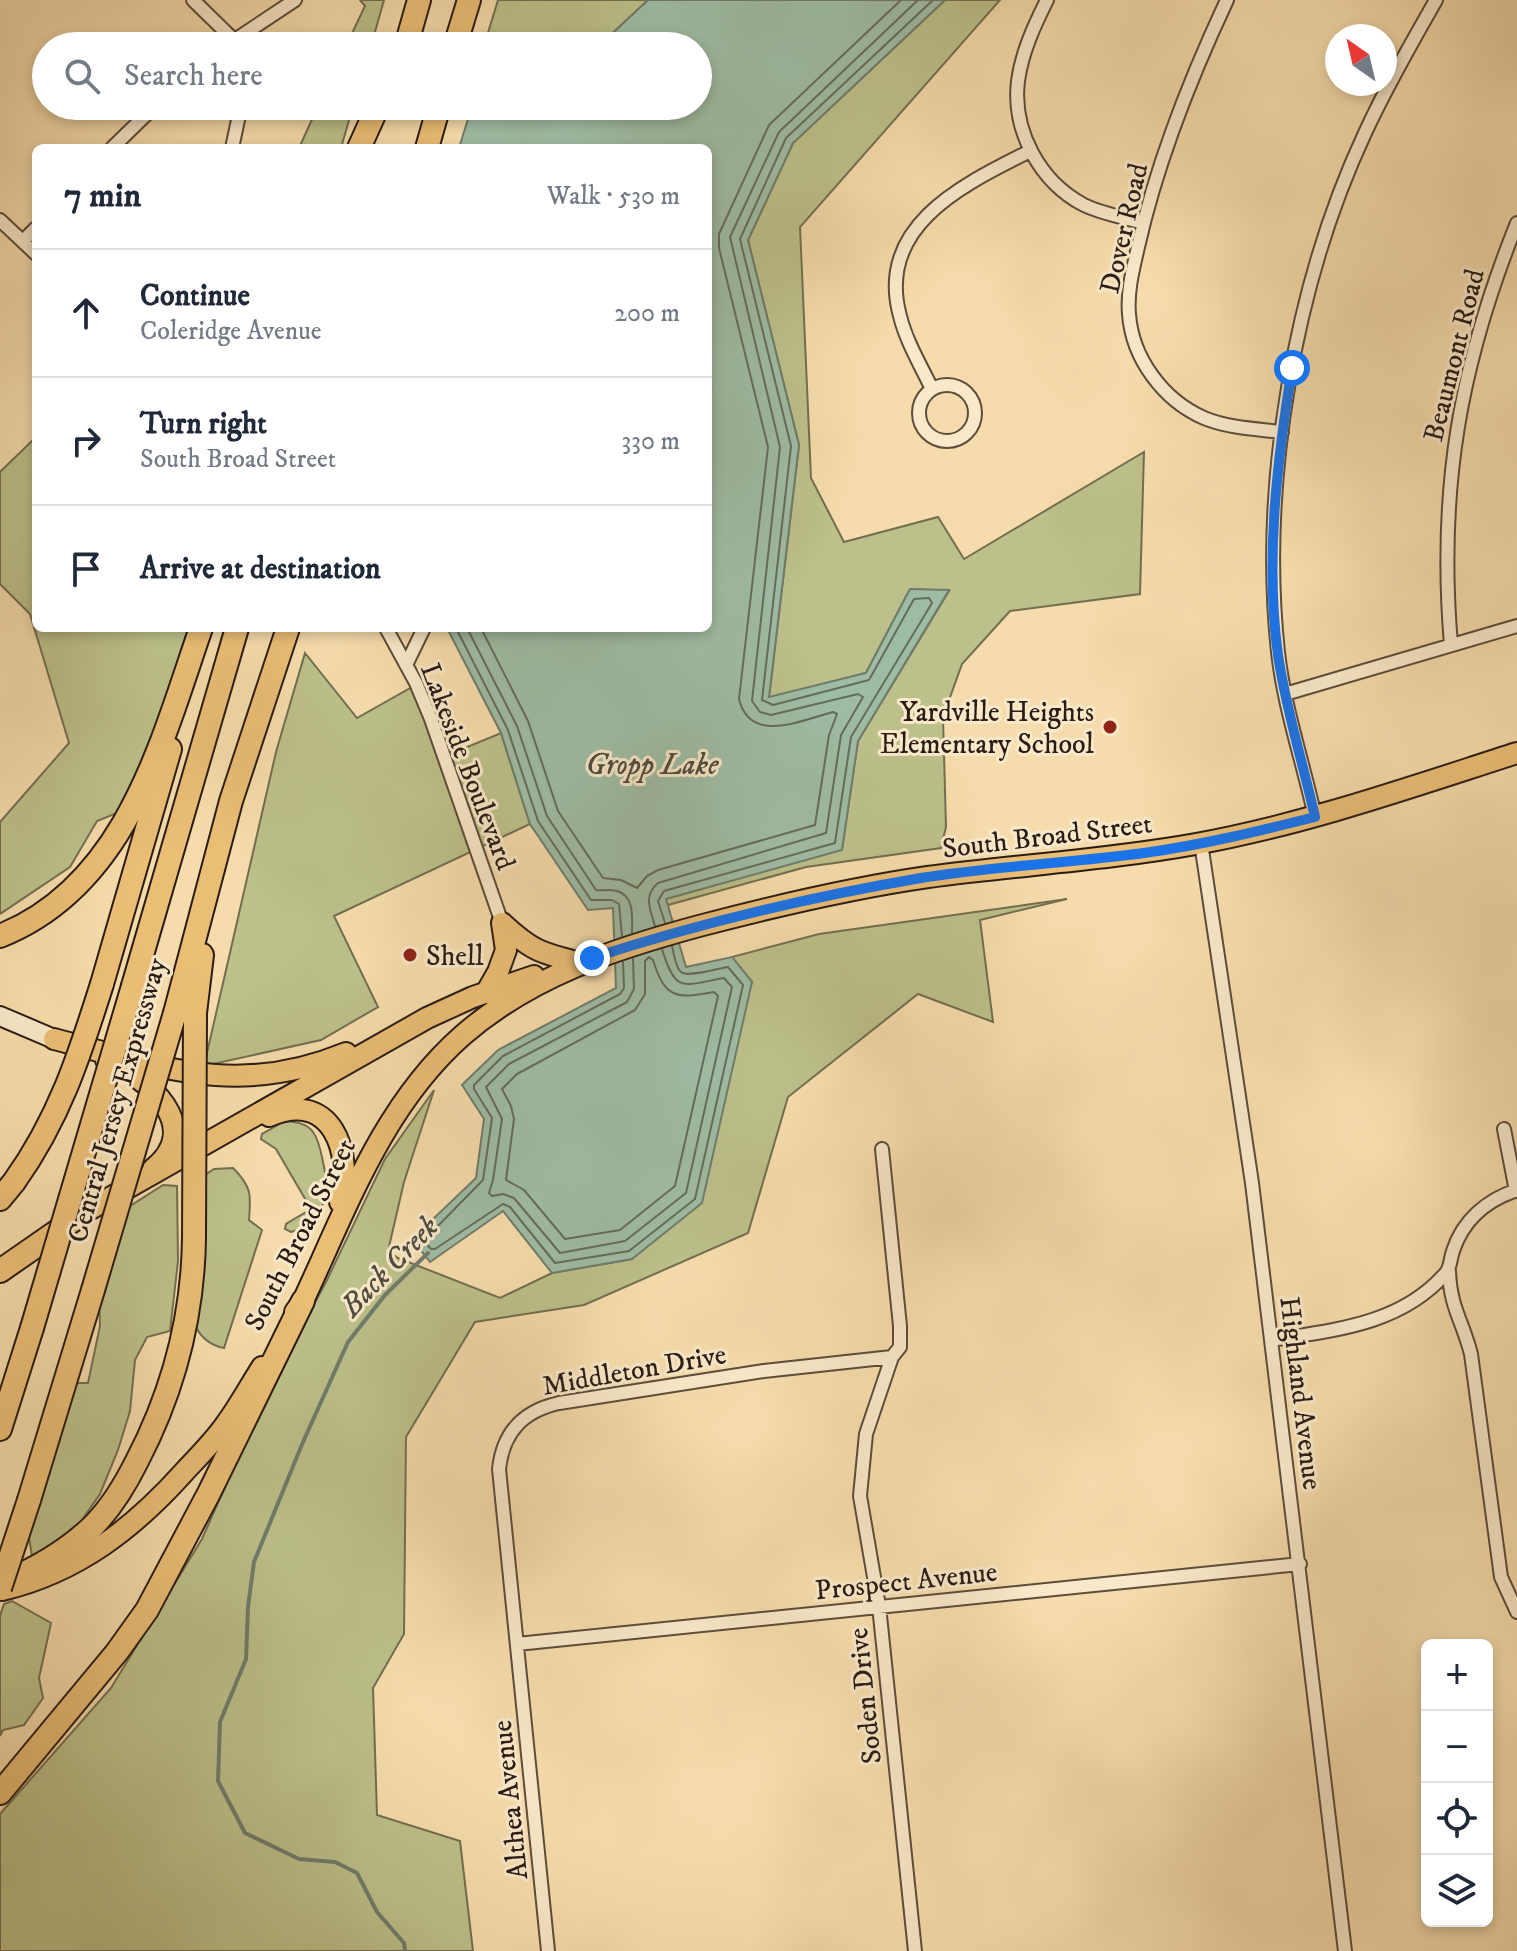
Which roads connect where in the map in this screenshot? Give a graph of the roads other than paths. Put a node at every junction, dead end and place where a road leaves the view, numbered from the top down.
1 (193, 0) edge
2 (295, 0) edge
3 (419, 0) edge
4 (469, 0) edge
5 (1047, 0) edge
6 (1227, 0) edge
7 (1436, 0) edge
8 (222, 32) edge
9 (250, 32) edge
10 (410, 32) edge
11 (459, 32) edge
12 (141, 120) edge
13 (238, 120) edge
14 (372, 120) edge
15 (385, 120) edge
16 (435, 120) edge
17 (116, 144) edge
18 (233, 144) edge
19 (361, 144) edge
20 (378, 144) edge
21 (428, 144) edge
22 (1030, 151) junction
23 (0, 220) edge
24 (1143, 223) junction
25 (1517, 223) edge
26 (32, 232) edge
27 (23, 241) junction
28 (32, 250) edge
29 (932, 389) junction
30 (1282, 432) junction
31 (1517, 626) edge
32 (200, 632) edge
33 (200, 632) edge
34 (236, 632) edge
35 (287, 632) edge
36 (388, 632) edge
37 (422, 632) edge
38 (1451, 645) junction
39 (406, 665) junction
40 (1285, 694) junction
41 (1517, 753) edge
42 (1315, 817) junction
43 (1201, 843) junction
44 (502, 923) junction
45 (0, 936) edge
46 (586, 960) junction
47 (486, 993) junction
48 (185, 1013) junction
49 (0, 1016) edge
50 (427, 1018) junction
51 (54, 1039) junction
52 (246, 1121) junction
53 (1504, 1129) dead end
54 (882, 1149) dead end
55 (131, 1186) junction
56 (1516, 1190) edge
57 (7, 1191) edge
58 (85, 1212) junction
59 (327, 1248) junction
60 (0, 1259) edge
61 (0, 1271) edge
62 (1449, 1271) junction
63 (303, 1301) junction
64 (1271, 1340) junction
65 (892, 1357) junction
66 (0, 1429) edge
67 (1300, 1564) junction
68 (0, 1588) edge
69 (879, 1606) junction
70 (1517, 1612) edge
71 (517, 1644) junction
72 (0, 1793) edge
73 (548, 1951) edge
74 (915, 1951) edge
75 (1345, 1951) edge

1 - 8 street
2 - 9 street
3 - 10 highway
4 - 11 highway
5 - 22 street
6 - 24 street, Dover Road
7 - 30 street
12 - 17 street
13 - 18 street
14 - 19 highway
15 - 20 highway
16 - 21 highway
22 - 24 street
22 - 29 street
23 - 27 street
24 - 30 street, Dover Road
25 - 38 street, Beaumont Road
26 - 27 street
27 - 28 street
29 - 29 street
30 - 40 street
31 - 38 street
32 - 45 highway
33 - 57 highway, bridge
34 - 66 highway, Central Jersey Expressway, bridge
35 - 48 highway
36 - 39 street, Lakeside Boulevard
37 - 39 street
38 - 40 street
39 - 44 street, Lakeside Boulevard
40 - 42 street
41 - 42 main road, South Broad Street
42 - 43 main road, South Broad Street
43 - 46 main road, South Broad Street
43 - 64 street, Highland Avenue
44 - 46 main road
44 - 47 main road
46 - 47 main road, South Broad Street
46 - 59 main road, South Broad Street
47 - 50 main road, South Broad Street
48 - 68 highway, Central Jersey Expressway, bridge
48 - 68 highway, bridge
49 - 51 main road
50 - 51 main road
50 - 52 main road, South Broad Street
51 - 55 main road
52 - 55 main road, South Broad Street
52 - 59 main road
53 - 56 street
54 - 65 street, Soden Drive
55 - 58 main road, South Broad Street
56 - 62 street
58 - 60 main road, South Broad Street
58 - 61 highway
59 - 63 main road, South Broad Street
62 - 64 street
62 - 70 street
63 - 68 main road, South Broad Street
63 - 72 highway
64 - 67 street, Highland Avenue
65 - 69 street, Soden Drive
65 - 71 street, Middleton Drive
67 - 69 street, Prospect Avenue
67 - 75 street, Highland Avenue
69 - 71 street, Prospect Avenue
69 - 74 street, Soden Drive
71 - 73 street, Althea Avenue

